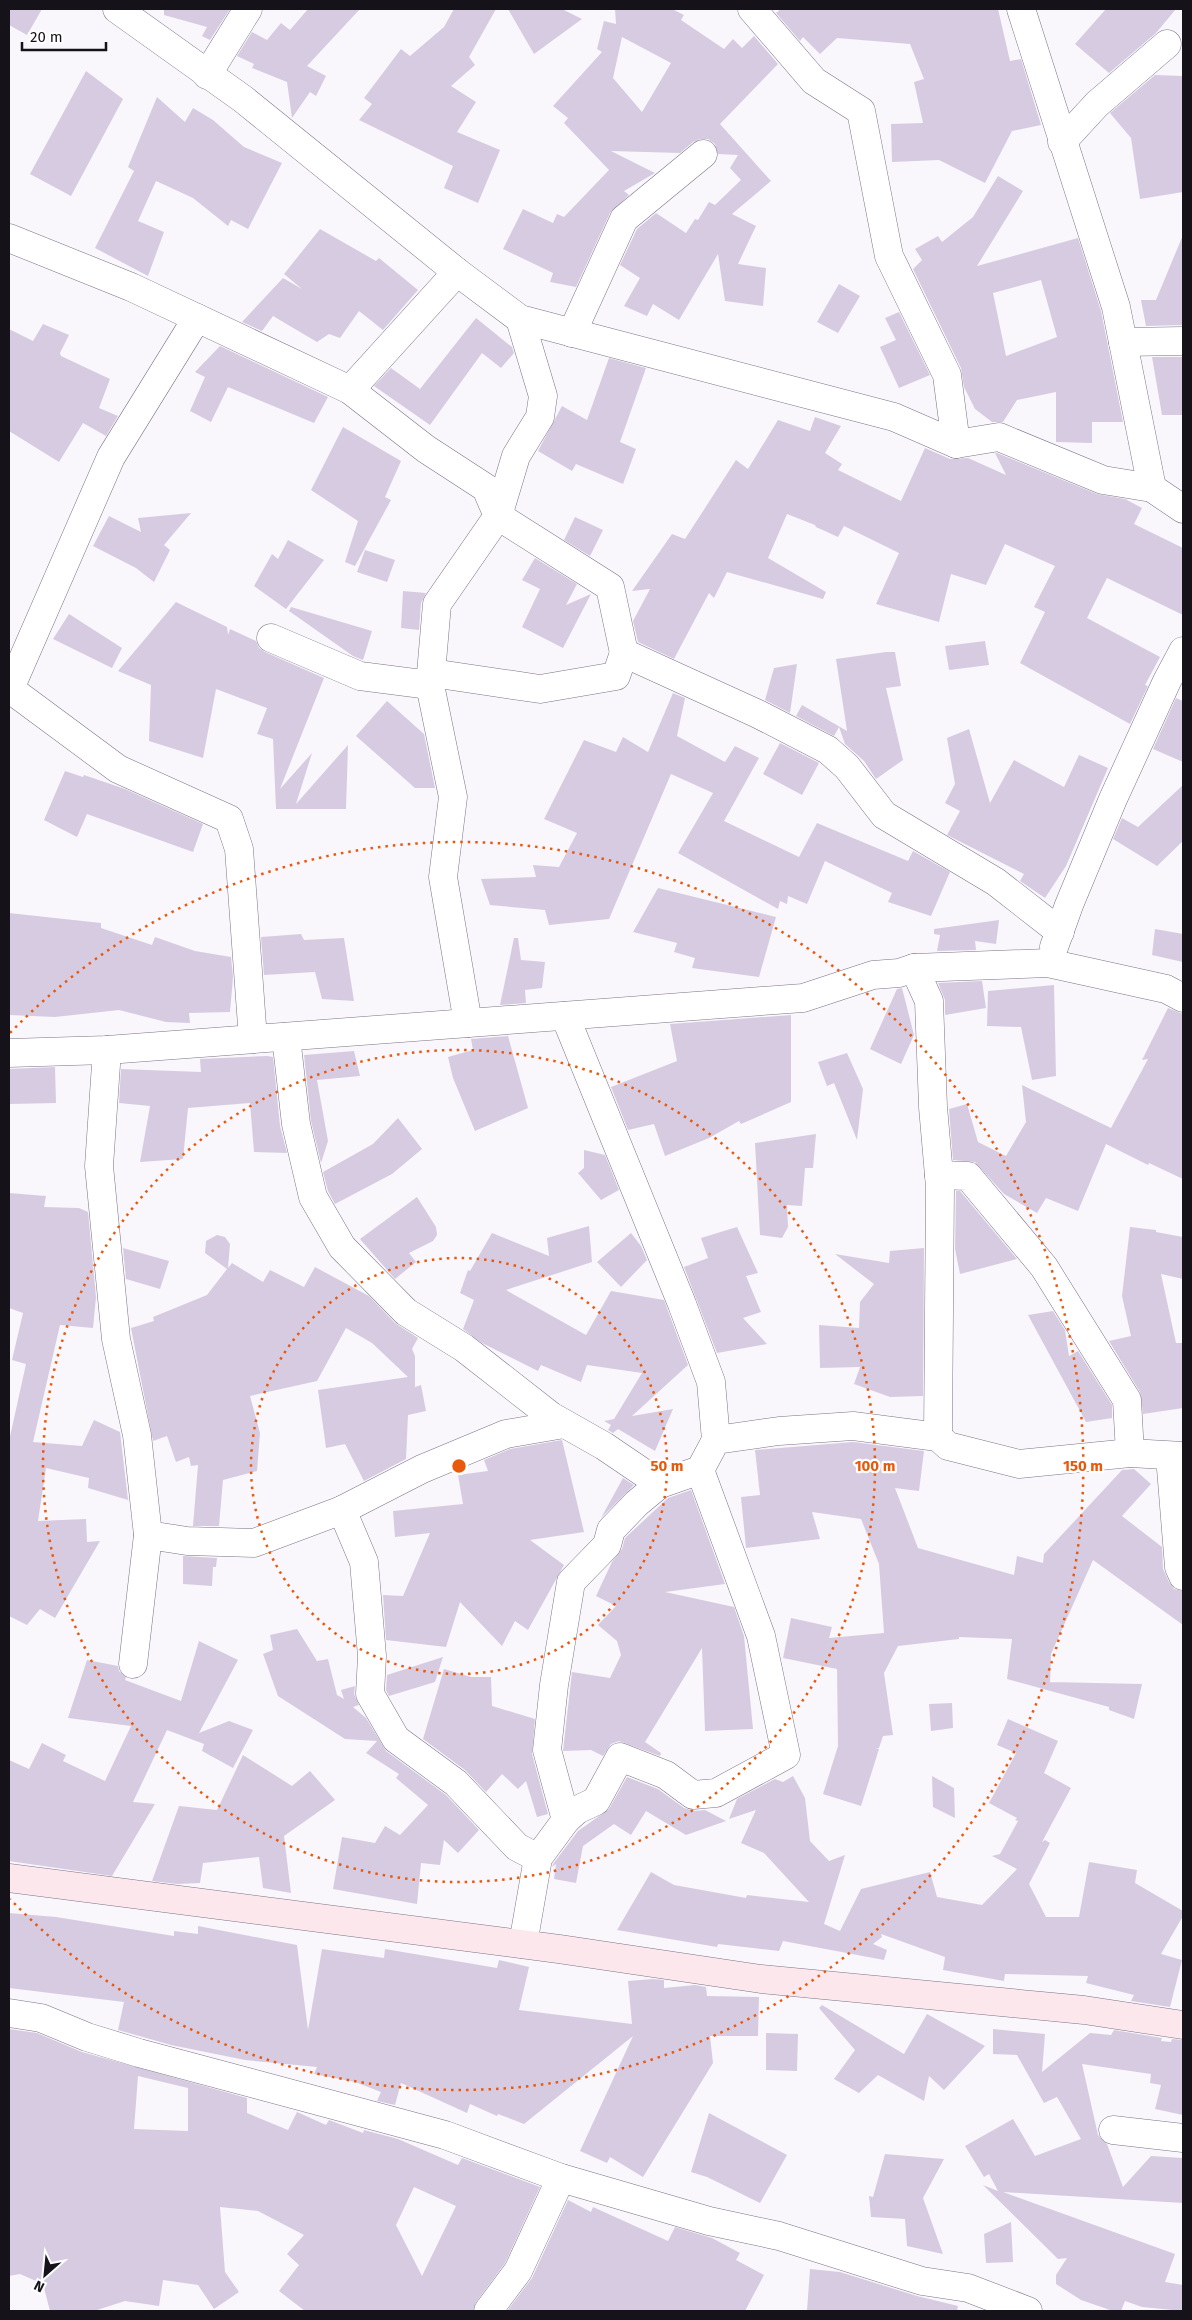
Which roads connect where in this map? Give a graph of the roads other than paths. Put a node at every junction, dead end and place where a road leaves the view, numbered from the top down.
1 (117, 9) edge
2 (248, 9) edge
3 (752, 9) edge
4 (1021, 9) edge
5 (1167, 44) dead end
6 (207, 75) junction
7 (1062, 142) junction
8 (703, 154) dead end
9 (9, 238) edge
10 (457, 272) junction
11 (198, 318) junction
12 (520, 319) junction
13 (572, 332) junction
14 (1183, 341) edge
15 (1122, 342) junction
16 (350, 390) junction
17 (956, 444) junction
18 (1152, 488) junction
19 (1183, 509) edge
20 (498, 516) junction
21 (271, 638) dead end
22 (1183, 651) edge
23 (624, 652) junction
24 (431, 679) junction
25 (1175, 684) edge
26 (10, 690) edge
27 (1060, 932) junction
28 (1048, 963) junction
29 (914, 968) junction
30 (1183, 998) edge
31 (565, 1016) junction
32 (468, 1023) junction
33 (286, 1037) junction
34 (254, 1039) junction
35 (107, 1050) junction
36 (9, 1053) edge
37 (939, 1175) junction
38 (564, 1424) junction
39 (938, 1438) junction
40 (716, 1440) junction
41 (1130, 1453) junction
42 (1176, 1456) edge
43 (700, 1470) junction
44 (660, 1484) junction
45 (342, 1510) junction
46 (148, 1535) junction
47 (1183, 1576) edge
48 (133, 1664) dead end
49 (566, 1820) junction
50 (538, 1858) junction
51 (9, 1878) edge
52 (523, 1944) junction
53 (9, 2012) edge
54 (1183, 2024) edge
55 (1113, 2130) dead end
56 (1183, 2138) edge
57 (561, 2178) junction
58 (488, 2311) edge
59 (1028, 2311) edge

1 - 6 street
2 - 6 street
3 - 17 street
4 - 7 street
5 - 7 street
6 - 10 street
7 - 15 street
8 - 13 street
9 - 11 street
10 - 12 street
10 - 16 street
11 - 16 street
11 - 26 street
12 - 13 street
12 - 20 street
13 - 17 street
14 - 15 street
15 - 18 street
16 - 20 street
17 - 18 street
18 - 19 street
20 - 23 street
20 - 24 street
21 - 24 street
22 - 25 street
23 - 24 street
23 - 27 street
24 - 32 street
25 - 27 street
26 - 34 street
27 - 28 street
28 - 29 street
28 - 30 street
29 - 31 street
29 - 37 street
31 - 32 street
31 - 40 street
32 - 33 street
33 - 34 street
33 - 38 street
34 - 35 street
35 - 36 street
35 - 46 street
37 - 39 street
37 - 41 street
38 - 44 street
38 - 45 street
39 - 40 street
39 - 41 street
40 - 43 street
41 - 42 street
42 - 47 street
43 - 44 street
43 - 49 street
44 - 49 street
45 - 46 street
45 - 50 street
46 - 48 street
49 - 50 street
50 - 52 street
51 - 52 street
52 - 54 street
53 - 57 street
55 - 56 street
57 - 58 street
57 - 59 street

